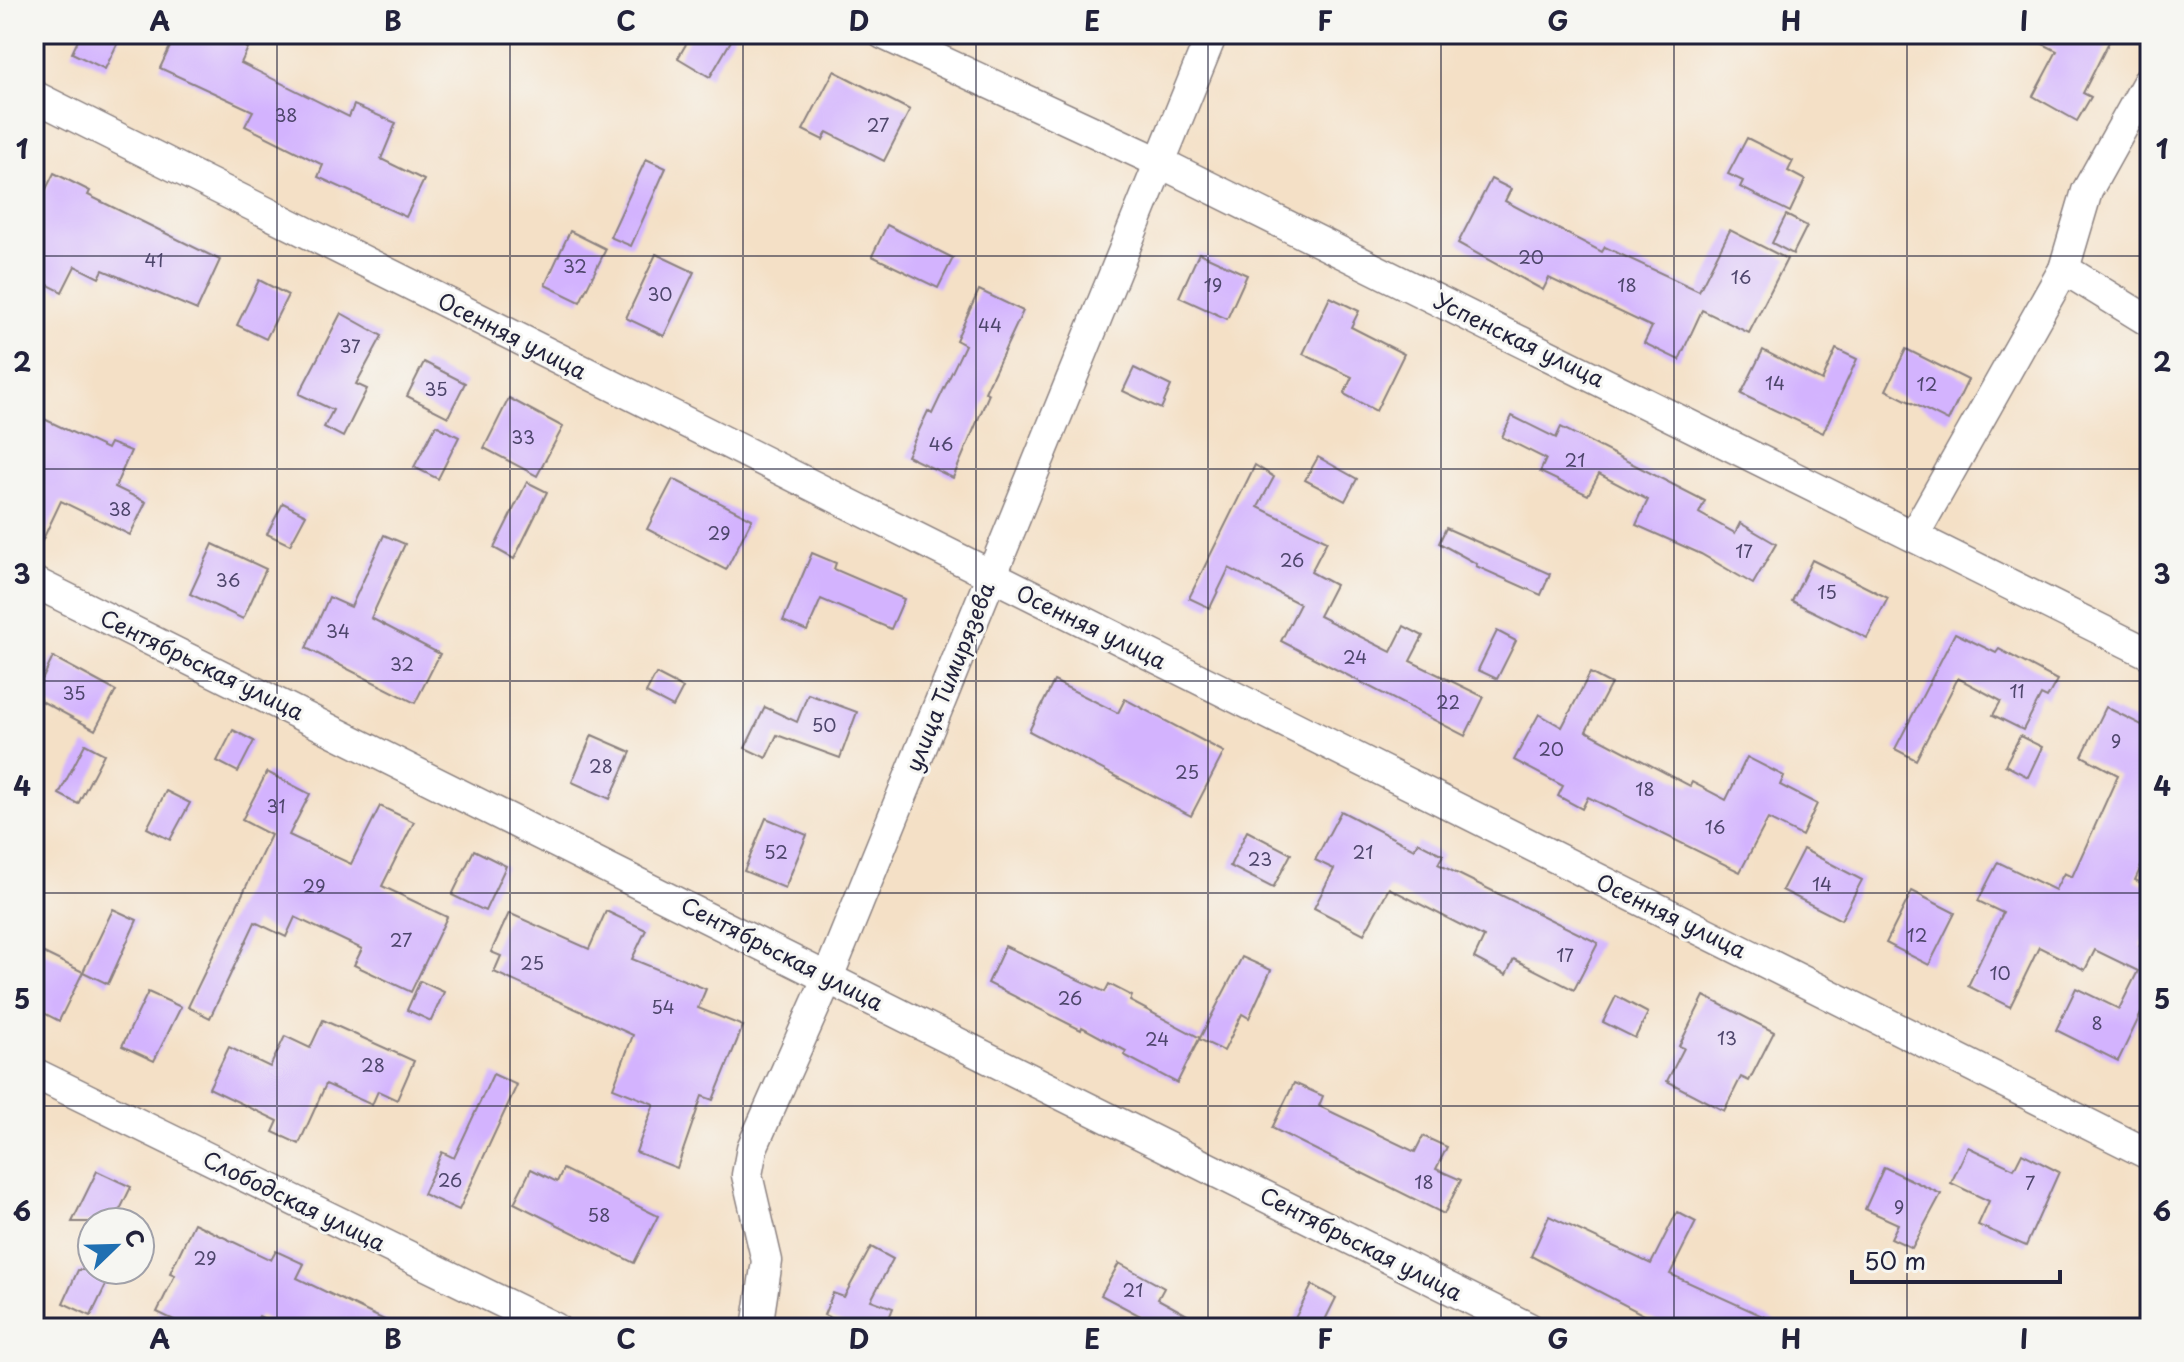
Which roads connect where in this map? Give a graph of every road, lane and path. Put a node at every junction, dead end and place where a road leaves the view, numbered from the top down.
1 (883, 34) edge
2 (1212, 34) edge
3 (2150, 78) edge
4 (34, 96) edge
5 (1161, 163) junction
6 (2064, 269) junction
7 (2150, 322) edge
8 (1914, 535) junction
9 (991, 577) junction
10 (34, 582) edge
11 (2150, 654) edge
12 (828, 977) junction
13 (34, 1073) edge
14 (2150, 1155) edge
15 (555, 1328) edge
16 (757, 1328) edge
17 (1529, 1328) edge

1 - 5 street, Успенская улица
2 - 5 street, улица Тимирязева
3 - 6 street
4 - 9 street, Осенняя улица
5 - 8 street, Успенская улица
5 - 9 street, улица Тимирязева
6 - 7 street
6 - 8 street
8 - 11 street, Успенская улица
9 - 12 street, улица Тимирязева
9 - 14 street, Осенняя улица
10 - 12 street, Сентябрьская улица
12 - 16 street, улица Тимирязева
12 - 17 street, Сентябрьская улица
13 - 15 street, Слободская улица

